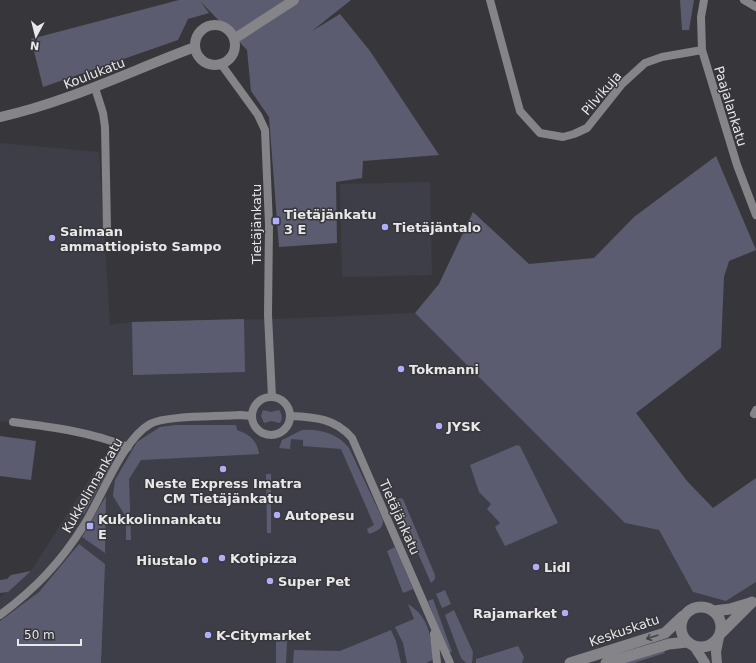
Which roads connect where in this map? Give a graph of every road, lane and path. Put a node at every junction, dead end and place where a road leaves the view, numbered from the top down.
1 (294, 0) edge
2 (490, 0) edge
3 (704, 0) edge
4 (744, 0) edge
5 (756, 8) edge
6 (234, 39) junction
7 (195, 48) junction
8 (702, 50) junction
9 (221, 64) junction
10 (95, 88) junction
11 (0, 117) edge
12 (756, 215) edge
13 (108, 228) dead end
14 (272, 397) junction
15 (252, 416) junction
16 (290, 416) junction
17 (13, 422) dead end
18 (128, 447) junction
19 (754, 601) edge
20 (714, 611) junction
21 (0, 615) edge
22 (683, 616) junction
23 (433, 626) junction
24 (720, 636) junction
25 (690, 644) junction
26 (437, 663) edge
27 (450, 663) edge
28 (570, 663) edge
29 (606, 663) edge
30 (705, 663) edge
31 (717, 663) edge

1 - 6 street
2 - 8 street, Pilvikuja
3 - 8 street, Paajalankatu
4 - 5 street
6 - 7 street
6 - 9 street
7 - 9 street
7 - 10 street, Koulukatu
8 - 12 street, Paajalankatu
9 - 14 street, Tietäjänkatu
10 - 11 street, Koulukatu
10 - 13 street
14 - 15 street
14 - 16 street
15 - 16 street
15 - 18 street, Kukkolinnankatu
16 - 23 street, Tietäjänkatu
17 - 18 street
18 - 21 street, Kukkolinnankatu
19 - 20 main road
19 - 24 main road
20 - 22 main road
20 - 24 main road
22 - 25 main road
22 -> 28 main road, Keskuskatu
23 - 26 street, Tietäjänkatu
23 - 27 street, Tietäjänkatu
24 - 25 main road
24 - 31 street
25 - 29 main road, Keskuskatu
25 - 30 street

